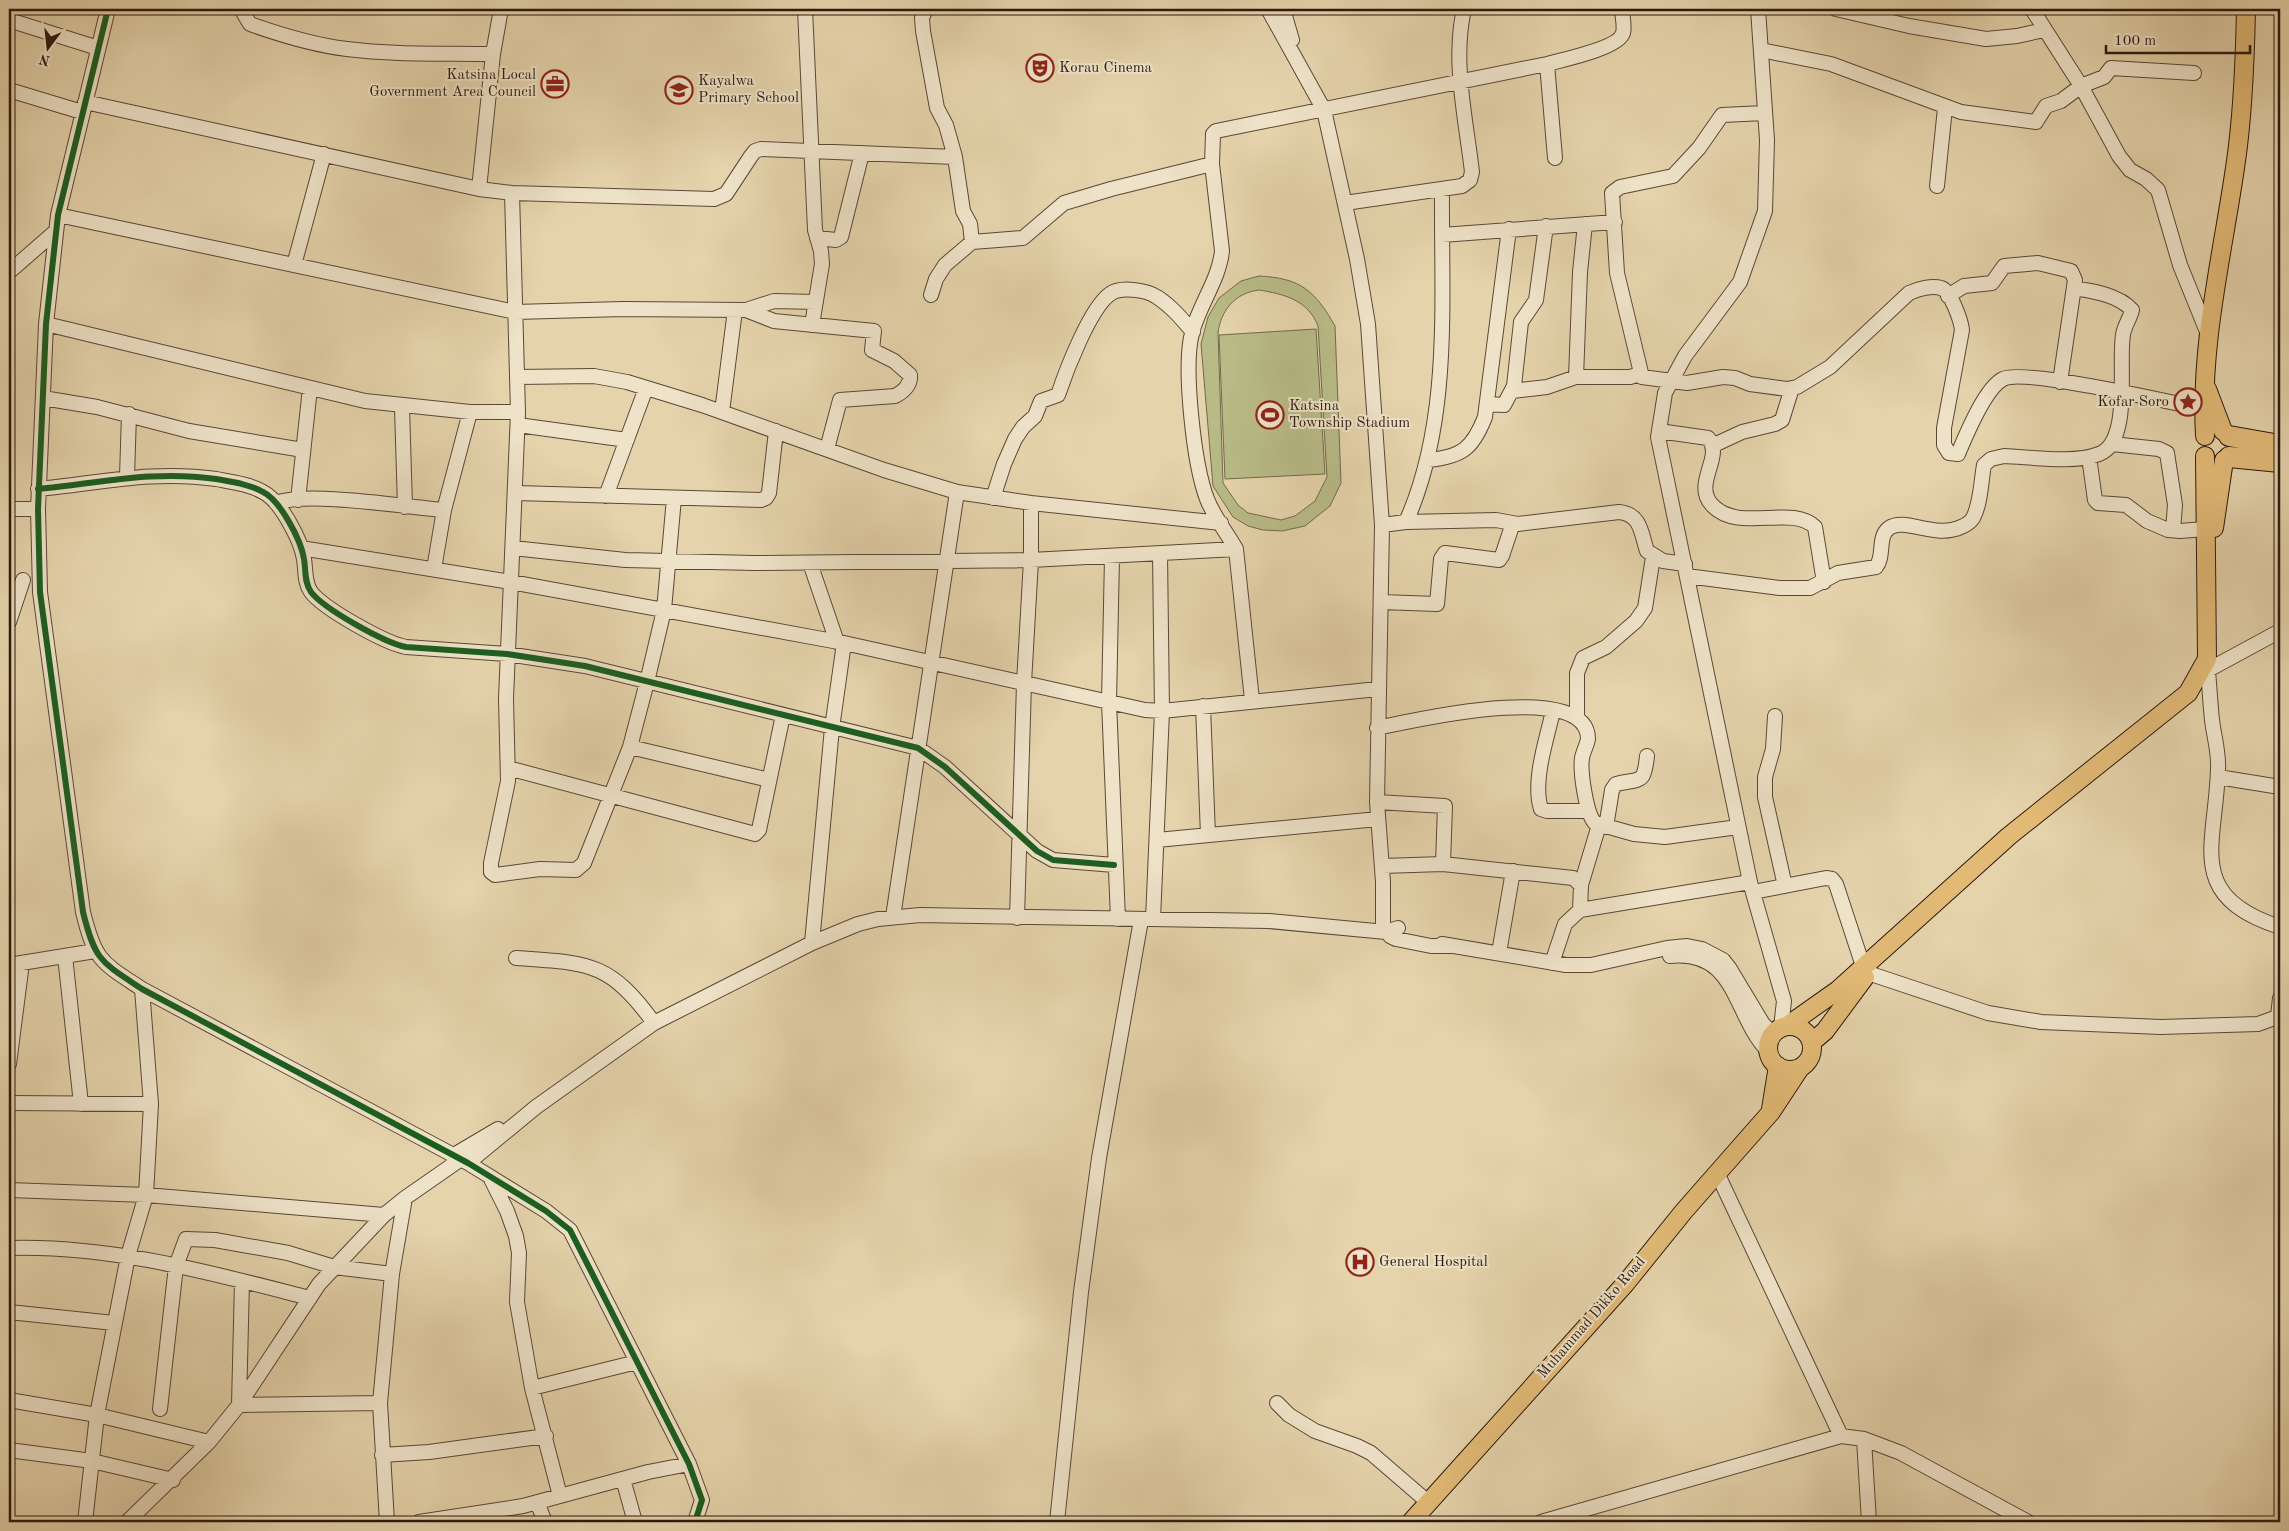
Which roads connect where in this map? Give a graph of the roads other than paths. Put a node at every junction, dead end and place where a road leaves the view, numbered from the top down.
1 (108, 9) edge
2 (246, 9) edge
3 (501, 9) edge
4 (805, 9) edge
5 (926, 9) edge
6 (1268, 9) edge
7 (1283, 9) edge
8 (1464, 9) edge
9 (1622, 9) edge
10 (1758, 9) edge
11 (1836, 9) edge
12 (2032, 9) edge
13 (2246, 9) edge
14 (9, 20) edge
15 (2044, 30) junction
16 (98, 48) junction
17 (1761, 50) junction
18 (493, 54) junction
19 (1295, 56) junction
20 (1547, 64) junction
21 (2194, 73) dead end
22 (1461, 80) junction
23 (2081, 86) junction
24 (9, 90) edge
25 (83, 107) junction
26 (1944, 108) junction
27 (1324, 110) junction
28 (1765, 113) junction
29 (810, 151) junction
30 (862, 153) junction
31 (324, 154) junction
32 (955, 157) junction
33 (1555, 158) dead end
34 (1212, 164) junction
35 (1937, 186) dead end
36 (479, 189) junction
37 (1442, 189) junction
38 (512, 193) junction
39 (1345, 204) junction
40 (58, 215) junction
41 (1615, 222) junction
42 (1584, 224) junction
43 (1546, 226) junction
44 (1509, 229) junction
45 (56, 231) junction
46 (1442, 235) junction
47 (817, 238) junction
48 (972, 242) junction
49 (294, 265) junction
50 (9, 272) edge
51 (2074, 288) junction
52 (931, 295) dead end
53 (1948, 296) junction
54 (816, 302) junction
55 (741, 310) junction
56 (515, 312) junction
57 (46, 324) junction
58 (812, 325) junction
59 (1193, 332) junction
60 (2208, 334) junction
61 (1640, 374) junction
62 (517, 377) junction
63 (1576, 377) junction
64 (1672, 381) junction
65 (2060, 382) junction
66 (2206, 384) junction
67 (310, 388) junction
68 (646, 388) junction
69 (1792, 388) junction
70 (1512, 391) junction
71 (2123, 392) junction
72 (43, 398) junction
73 (1486, 404) junction
74 (402, 407) junction
75 (2203, 409) junction
76 (470, 412) junction
77 (722, 412) junction
78 (129, 414) junction
79 (518, 418) junction
80 (776, 431) junction
81 (1659, 431) junction
82 (2226, 433) junction
83 (2205, 436) junction
84 (627, 440) junction
85 (2112, 444) junction
86 (1714, 445) junction
87 (2280, 446) edge
88 (303, 450) junction
89 (827, 450) junction
90 (2205, 456) junction
91 (2088, 457) junction
92 (2226, 459) junction
93 (1428, 460) junction
94 (2280, 462) edge
95 (127, 477) junction
96 (38, 489) junction
97 (957, 492) junction
98 (516, 493) junction
99 (606, 496) junction
100 (674, 498) junction
101 (993, 498) junction
102 (298, 500) junction
103 (276, 503) junction
104 (1031, 503) junction
105 (405, 507) junction
106 (9, 509) edge
107 (38, 509) junction
108 (444, 510) junction
109 (1406, 522) junction
110 (1221, 523) junction
111 (1513, 523) junction
112 (1382, 525) junction
113 (2205, 529) junction
114 (2172, 530) junction
115 (301, 548) junction
116 (513, 548) junction
117 (1236, 549) junction
118 (1160, 554) junction
119 (1112, 556) junction
120 (1653, 556) junction
121 (1031, 560) junction
122 (669, 561) junction
123 (810, 563) junction
124 (948, 563) junction
125 (2208, 568) junction
126 (434, 570) junction
127 (1686, 570) junction
128 (39, 572) junction
129 (24, 580) junction
130 (510, 582) junction
131 (1824, 582) junction
132 (9, 588) edge
133 (1382, 602) junction
134 (664, 610) junction
135 (9, 622) edge
136 (2280, 631) edge
137 (841, 643) junction
138 (508, 654) junction
139 (932, 663) junction
140 (2208, 665) junction
141 (647, 682) junction
142 (1024, 684) junction
143 (1378, 689) junction
144 (1252, 700) junction
145 (1109, 702) junction
146 (1203, 706) junction
147 (1162, 710) junction
148 (1553, 711) junction
149 (783, 715) junction
150 (1775, 716) dead end
151 (1577, 717) junction
152 (832, 728) junction
153 (1377, 728) junction
154 (630, 747) junction
155 (918, 748) junction
156 (1647, 756) dead end
157 (508, 768) junction
158 (769, 777) junction
159 (2218, 777) junction
160 (2280, 787) edge
161 (612, 794) junction
162 (1377, 802) junction
163 (1587, 811) junction
164 (1378, 819) junction
165 (1603, 826) junction
166 (1738, 827) junction
167 (1018, 833) junction
168 (1208, 835) junction
169 (1157, 840) junction
170 (1443, 864) junction
171 (1114, 865) junction
172 (1382, 866) junction
173 (1513, 871) junction
174 (1582, 885) junction
175 (1785, 886) junction
176 (1751, 887) junction
177 (1580, 910) junction
178 (893, 917) junction
179 (1017, 918) junction
180 (1118, 919) junction
181 (1147, 920) junction
182 (2280, 927) edge
183 (1392, 930) junction
184 (812, 943) junction
185 (95, 951) junction
186 (1499, 953) junction
187 (64, 956) junction
188 (516, 958) dead end
189 (1629, 958) junction
190 (1552, 963) junction
191 (16, 964) edge
192 (1866, 970) junction
193 (142, 989) junction
194 (2280, 998) edge
195 (2279, 1016) edge
196 (654, 1023) junction
197 (1780, 1029) junction
198 (1812, 1042) junction
199 (1768, 1051) junction
200 (9, 1064) edge
201 (1778, 1066) junction
202 (1800, 1068) junction
203 (9, 1103) edge
204 (81, 1104) junction
205 (151, 1104) junction
206 (1771, 1112) junction
207 (461, 1159) junction
208 (1718, 1175) junction
209 (490, 1176) junction
210 (9, 1190) edge
211 (146, 1195) junction
212 (404, 1198) junction
213 (384, 1215) junction
214 (9, 1248) edge
215 (128, 1256) junction
216 (176, 1266) junction
217 (334, 1267) junction
218 (392, 1274) junction
219 (242, 1281) junction
220 (310, 1298) junction
221 (9, 1312) edge
222 (114, 1323) junction
223 (637, 1362) junction
224 (532, 1388) junction
225 (9, 1400) edge
226 (380, 1403) junction
227 (1276, 1403) dead end
228 (239, 1405) junction
229 (160, 1409) dead end
230 (97, 1414) junction
231 (546, 1436) junction
232 (1841, 1436) junction
233 (1864, 1438) junction
234 (209, 1442) junction
235 (9, 1450) edge
236 (382, 1455) junction
237 (92, 1461) junction
238 (689, 1464) junction
239 (623, 1479) junction
240 (173, 1480) junction
241 (560, 1496) junction
242 (537, 1502) junction
243 (1429, 1503) junction
244 (2026, 1521) edge
245 (85, 1522) edge
246 (127, 1522) edge
247 (387, 1522) edge
248 (419, 1522) edge
249 (545, 1522) edge
250 (635, 1522) edge
251 (695, 1522) edge
252 (1057, 1522) edge
253 (1412, 1522) edge
254 (1541, 1522) edge
255 (1869, 1522) edge

1 - 16 street
2 - 18 street
3 - 18 street
4 - 29 street
5 - 32 street
6 - 19 street
7 - 19 street
8 - 22 street
9 - 20 street
10 - 17 street
11 - 15 street
12 - 15 street
13 - 60 main road
14 - 16 street
15 - 23 street
16 - 25 street
17 - 26 street
17 - 28 street
18 - 36 street
19 - 27 street
20 - 22 street
20 - 33 street
21 - 23 street
22 - 27 street
22 - 37 street
23 - 26 street
23 - 60 street
24 - 25 street
25 - 31 street
25 - 40 street
26 - 35 street
27 - 34 street
27 - 39 street
28 - 41 street
28 - 64 street
29 - 30 street
29 - 38 street
29 - 47 street
30 - 32 street
30 - 47 street
31 - 36 street
31 - 49 street
32 - 48 street
34 - 48 street
34 - 59 street
36 - 38 street
37 - 39 street
37 - 46 street
38 - 56 street
39 - 112 street
40 - 45 street
40 - 49 street
41 - 42 street
41 - 61 street
42 - 43 street
42 - 63 street
43 - 44 street
43 - 70 street
44 - 46 street
44 - 73 street
45 - 50 street
45 - 57 street
46 - 93 street
47 - 54 street
48 - 52 street
49 - 56 street
51 - 53 street
51 - 65 street
51 - 71 street
53 - 65 street
53 - 69 street
54 - 55 street
54 - 58 street
55 - 56 street
55 - 58 street
55 - 77 street
56 - 62 street
57 - 67 street
57 - 72 street
58 - 89 street
59 - 101 street
59 - 110 street
60 - 66 main road
61 - 63 street
61 - 64 street
62 - 68 street
62 - 79 street
63 - 70 street
64 - 69 street
64 - 81 street
65 - 71 street
66 - 75 main road
66 - 82 main road
67 - 74 street
67 - 88 street
68 - 77 street
68 - 84 street
69 - 86 street
70 - 73 street
71 - 75 street
71 - 85 street
72 - 78 street
72 - 96 street
73 - 93 street
74 - 76 street
74 - 105 street
75 - 83 main road
76 - 79 street
76 - 108 street
77 - 80 street
78 - 88 street
78 - 95 street
79 - 84 street
79 - 98 street
80 - 89 street
80 - 100 street
81 - 86 street
81 - 127 street
82 - 83 main road
82 - 87 highway
82 - 92 main road
83 - 90 main road
84 - 99 street
85 - 91 street
85 - 114 street
86 - 131 street
88 - 102 street
89 - 97 street
90 - 92 main road
90 - 113 main road
91 - 114 street
91 - 131 street
92 - 94 highway
92 - 125 main road
93 - 109 street
95 - 96 street
95 - 103 street
96 - 107 street
97 - 101 street
97 - 124 street
98 - 99 street
98 - 116 street
99 - 100 street
100 - 122 street
101 - 104 street
102 - 103 street
102 - 105 street
103 - 115 street
104 - 110 street
104 - 121 street
105 - 108 street
106 - 107 street
107 - 128 street
108 - 126 street
109 - 111 street
109 - 112 street
110 - 117 street
111 - 120 street
111 - 133 street
112 - 133 street
113 - 114 street
113 - 125 main road
115 - 126 street
115 - 138 street
116 - 122 street
116 - 130 street
117 - 118 street
117 - 144 street
118 - 119 street
118 - 147 street
119 - 121 street
119 - 145 street
120 - 127 street
120 - 151 street
121 - 124 street
121 - 142 street
122 - 123 street
122 - 134 street
123 - 124 street
123 - 137 street
124 - 139 street
125 - 140 main road
126 - 130 street
127 - 131 street
127 - 166 street
128 - 129 street
128 - 185 street
129 - 132 street
129 - 135 street
130 - 134 street
130 - 138 street
133 - 143 street
134 - 137 street
134 - 141 street
136 - 140 street
137 - 139 street
137 - 152 street
138 - 141 street
138 - 157 street
139 - 142 street
139 - 155 street
140 - 159 street
140 - 192 main road
141 - 149 street
141 - 154 street
142 - 145 street
142 - 167 street
143 - 144 street
143 - 153 street
144 - 146 street
145 - 147 street
145 - 171 street
146 - 147 street
146 - 168 street
147 - 169 street
148 - 151 street
148 - 153 street
148 - 163 street
149 - 152 street
149 - 158 street
150 - 175 street
151 - 163 street
152 - 155 street
152 - 184 street
153 - 162 street
154 - 158 street
154 - 161 street
155 - 167 street
155 - 178 street
156 - 165 street
157 - 161 street
157 - 161 street
158 - 161 street
159 - 160 street
159 - 182 street
162 - 164 street
162 - 170 street
163 - 165 street
164 - 168 street
164 - 172 street
165 - 166 street
165 - 174 street
166 - 176 street
167 - 171 street
167 - 179 street
168 - 169 street
169 - 181 street
170 - 172 street
170 - 173 street
171 - 180 street
172 - 183 street
173 - 174 street
173 - 186 street
174 - 177 street
175 - 176 street
175 - 192 street
176 - 177 street
176 - 197 street
177 - 190 street
178 - 179 street
178 - 184 street
179 - 180 street
180 - 181 street
181 - 183 street
181 - 252 street
183 - 186 street
184 - 196 street
185 - 187 street
185 - 193 street
186 - 190 street
187 - 191 street
187 - 204 street
188 - 196 street
189 - 190 street
189 - 197 street
189 - 199 street
191 - 200 street
192 - 195 street
192 - 197 main road
192 - 198 main road
193 - 205 street
193 - 207 street
194 - 195 street
196 - 207 street
197 - 198 main road
197 - 199 main road
198 - 202 main road
199 - 201 main road
201 - 202 main road
201 - 206 main road
202 - 206 main road, Muhammad Dikko Road
203 - 204 street
204 - 205 street
205 - 211 street
206 - 208 main road, Muhammad Dikko Road
207 - 209 street
207 - 212 street
208 - 232 street
208 - 243 main road, Muhammad Dikko Road
209 - 223 street
209 - 224 street
210 - 211 street
211 - 213 street
211 - 215 street
212 - 213 street
212 - 218 street
213 - 217 street
214 - 215 street
215 - 216 street
215 - 222 street
216 - 217 street
216 - 219 street
216 - 229 street
217 - 218 street
217 - 220 street
218 - 226 street
219 - 220 street
219 - 228 street
220 - 228 street
221 - 222 street
222 - 230 street
223 - 224 street
223 - 238 street
224 - 231 street
225 - 230 street
226 - 228 street
226 - 236 street
227 - 243 street
228 - 234 street
230 - 234 street
230 - 237 street
231 - 236 street
231 - 241 street
232 - 233 street
232 - 254 street
233 - 244 street
233 - 255 street
234 - 240 street
235 - 237 street
236 - 247 street
237 - 240 street
237 - 245 street
238 - 239 street
238 - 251 street
239 - 241 street
239 - 250 street
240 - 246 street
241 - 242 street
242 - 248 street
242 - 249 street
243 - 253 main road, Muhammad Dikko Road

